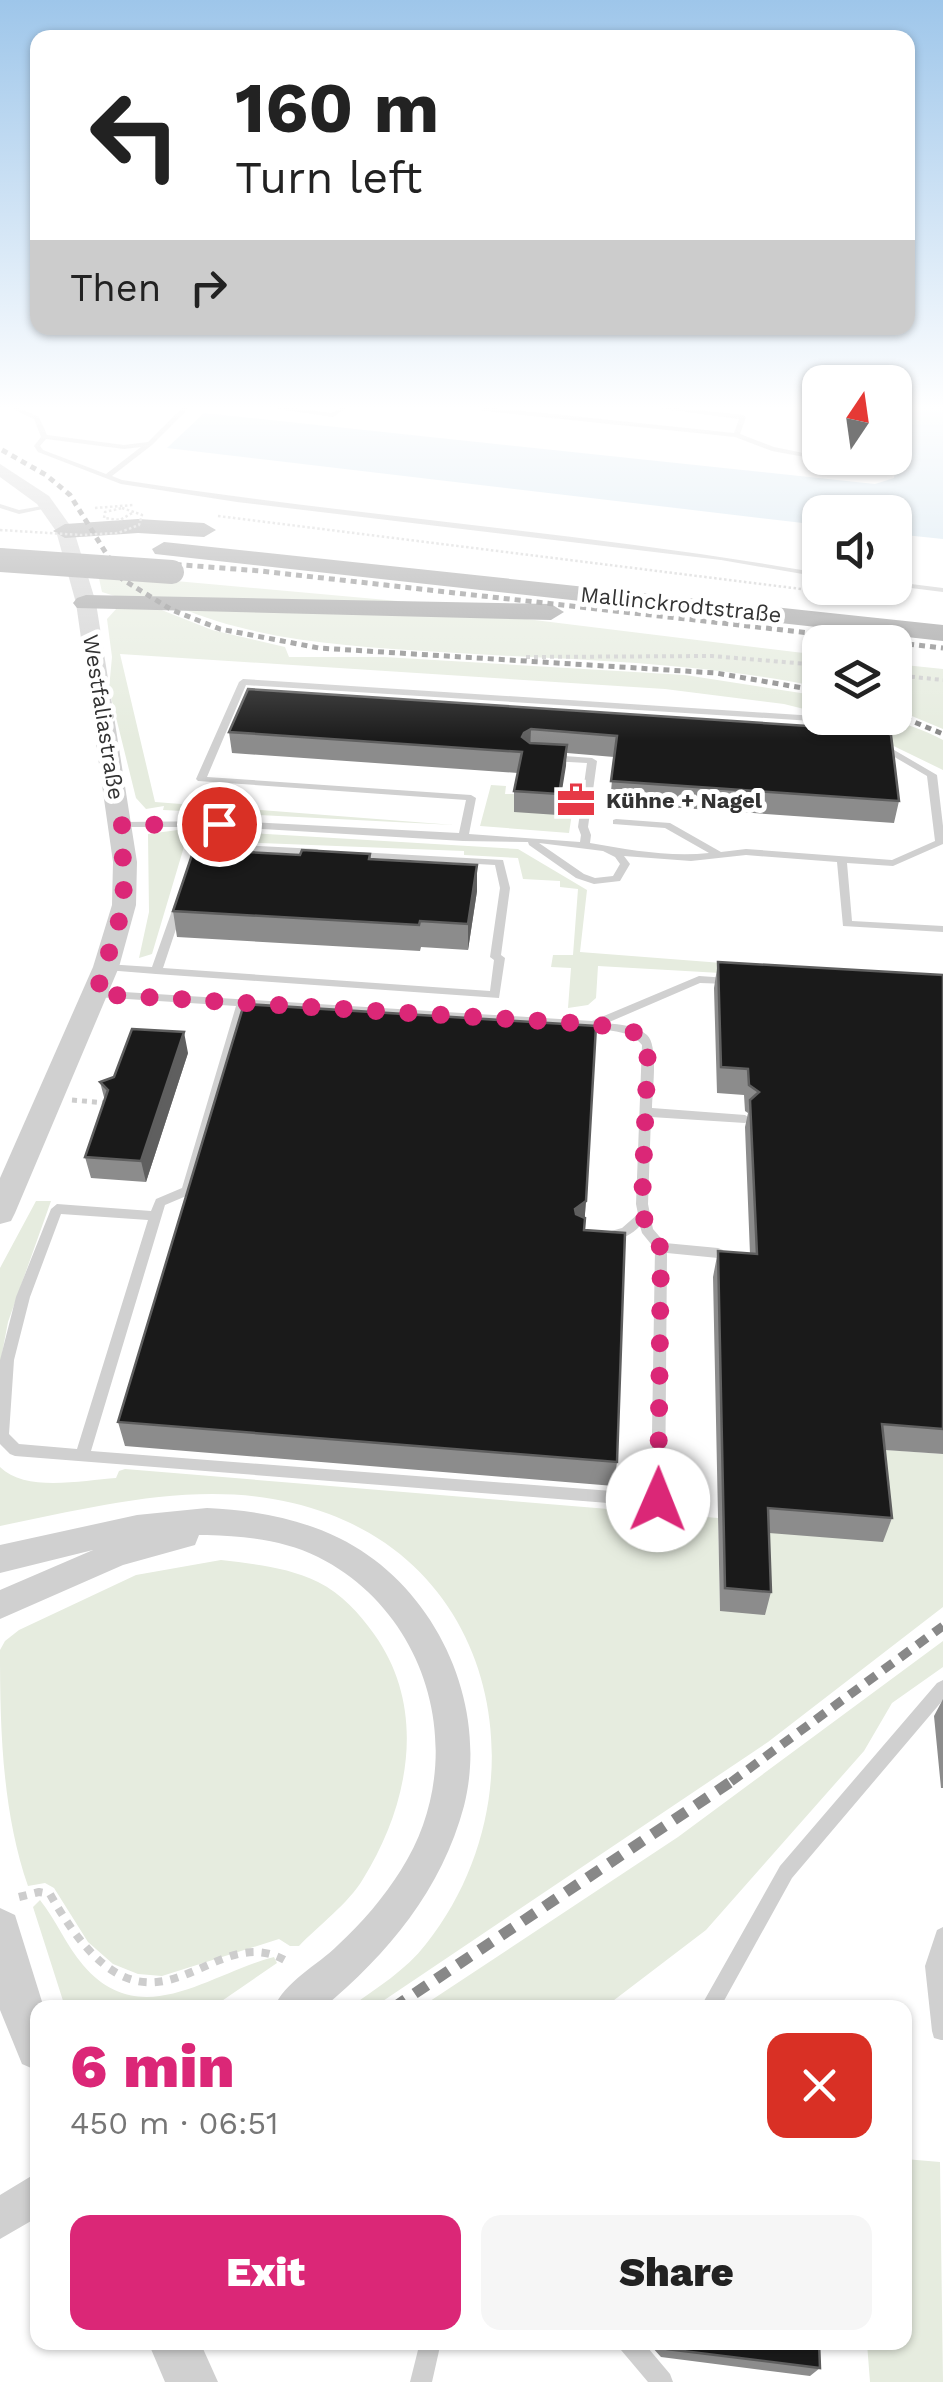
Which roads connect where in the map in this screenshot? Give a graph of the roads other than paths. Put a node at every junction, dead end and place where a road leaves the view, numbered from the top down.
1 (55, 518) edge
2 (389, 518) edge
3 (64, 531) junction
4 (0, 539) edge
5 (0, 560) edge
6 (168, 561) junction
7 (802, 572) edge
8 (912, 586) edge
9 (943, 590) edge
10 (562, 602) junction
11 (86, 603) junction
12 (943, 634) edge
13 (802, 641) edge
14 (912, 654) edge
15 (943, 658) edge
16 (545, 758) edge
17 (616, 822) dead end
18 (122, 825) junction
19 (463, 838) junction
20 (532, 842) junction
21 (584, 846) junction
22 (614, 852) junction
23 (720, 855) junction
24 (842, 859) junction
25 (187, 882) edge
26 (181, 900) edge
27 (943, 929) edge
28 (106, 967) junction
29 (156, 971) junction
30 (736, 982) edge
31 (96, 994) junction
32 (242, 1003) junction
33 (592, 1024) junction
34 (645, 1112) junction
35 (745, 1119) dead end
36 (0, 1213) edge
37 (644, 1215) junction
38 (156, 1216) junction
39 (584, 1236) edge
40 (661, 1248) junction
41 (718, 1253) edge
42 (82, 1456) junction
43 (232, 1524) junction
44 (0, 1559) edge
45 (0, 1605) edge
46 (943, 1688) edge
47 (10, 1913) edge
48 (943, 1936) edge
49 (302, 2000) edge
50 (713, 2000) edge
51 (30, 2028) edge
52 (940, 2031) dead end
53 (30, 2198) edge
54 (0, 2220) edge
55 (177, 2350) edge
56 (429, 2350) edge
57 (636, 2350) edge
58 (192, 2382) edge
59 (420, 2382) edge
60 (662, 2382) edge

1 - 3 street, Westfaliastraße
2 - 7 lane
3 - 10 highway
3 - 11 street, Westfaliastraße
4 - 6 highway, Mallinckrodtstraße
5 - 6 highway, Mallinckrodtstraße, bridge
6 - 10 highway, Mallinckrodtstraße
8 - 9 lane
10 - 11 highway
10 - 12 highway, Mallinckrodtstraße
10 - 13 highway, Mallinckrodtstraße
11 - 18 street, Westfaliastraße
14 - 15 highway
16 - 21 lane
17 - 23 lane
18 - 19 lane
18 - 28 street, Westfaliastraße
19 - 20 lane
19 - 24 lane
20 - 21 lane
20 - 22 lane
21 - 22 lane
22 - 23 lane
23 - 24 lane
24 - 27 lane
25 - 29 lane
26 - 29 lane
28 - 29 lane
28 - 31 street, Westfaliastraße
30 - 33 lane
31 - 32 lane
31 - 36 street, Westfaliastraße
32 - 33 lane
32 - 38 lane
33 - 34 lane
34 - 35 lane
34 - 37 lane
37 - 39 lane
37 - 40 lane
38 - 42 lane
38 - 42 lane
40 - 41 lane
40 - 42 lane
43 - 44 street
43 - 45 street
43 - 49 street
46 - 50 lane
47 - 51 street
48 - 52 lane
53 - 54 street
55 - 58 street
56 - 59 lane
57 - 60 lane

